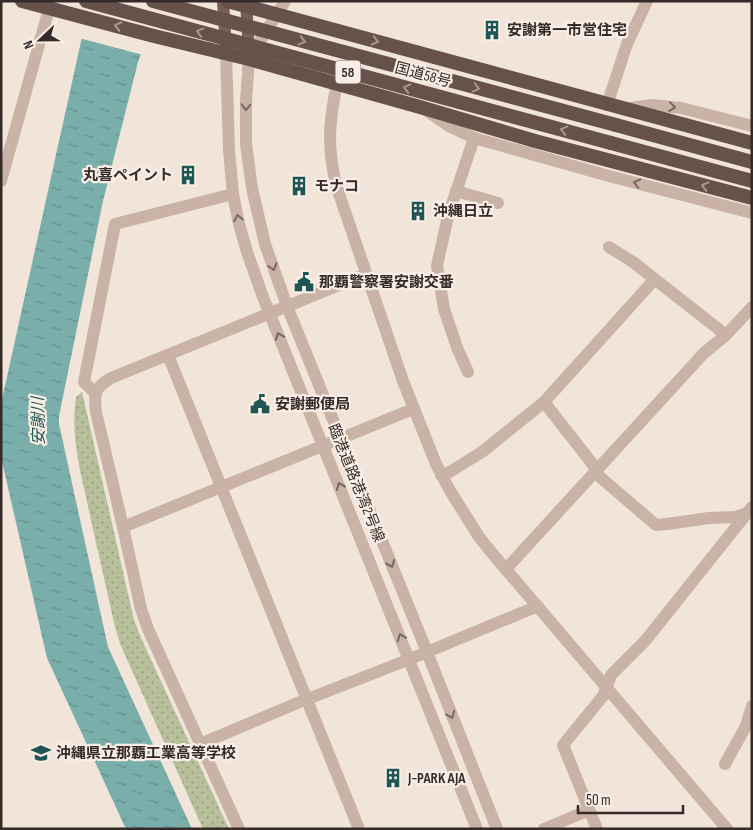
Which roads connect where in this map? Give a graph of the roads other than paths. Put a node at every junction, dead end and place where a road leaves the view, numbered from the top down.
1 (22, 1) edge
2 (86, 1) edge
3 (153, 1) edge
4 (223, 1) edge
5 (227, 1) edge
6 (286, 1) edge
7 (647, 1) edge
8 (247, 4) edge
9 (49, 9) junction
10 (277, 14) junction
11 (226, 53) junction
12 (249, 59) junction
13 (336, 83) junction
14 (608, 105) junction
15 (420, 107) junction
16 (624, 109) junction
17 (752, 126) edge
18 (474, 138) junction
19 (752, 143) edge
20 (752, 162) edge
21 (1, 181) edge
22 (752, 181) edge
23 (456, 191) junction
24 (233, 194) junction
25 (752, 198) edge
26 (498, 203) dead end
27 (752, 213) edge
28 (609, 246) dead end
29 (366, 274) junction
30 (654, 280) junction
31 (287, 306) junction
32 (752, 308) edge
33 (270, 313) junction
34 (726, 336) junction
35 (168, 355) junction
36 (468, 372) dead end
37 (96, 394) junction
38 (544, 402) junction
39 (413, 409) junction
40 (340, 438) junction
41 (323, 445) junction
42 (595, 470) junction
43 (441, 476) junction
44 (221, 487) junction
45 (750, 511) edge
46 (123, 527) junction
47 (506, 569) junction
48 (538, 606) junction
49 (427, 652) junction
50 (410, 659) junction
51 (606, 689) junction
52 (307, 699) junction
53 (752, 706) edge
54 (200, 744) junction
55 (725, 764) dead end
56 (589, 810) junction
57 (239, 829) edge
58 (359, 829) edge
59 (477, 829) edge
60 (496, 829) edge
61 (544, 829) edge
62 (597, 829) edge
63 (727, 829) edge

1 - 9 highway, 58
22 -> 2 highway, 国道58号 / 58, bridge
3 -> 20 highway, 国道58号 / 58, bridge
4 - 11 main road
5 - 8 highway
6 - 10 street
7 - 14 street
8 - 10 highway
8 - 12 main road
11 -> 9 highway, 58
9 - 21 street
10 - 12 street
10 -> 14 highway
11 - 12 highway, 58
11 - 24 street, 臨港道路港湾2号線
12 - 13 highway, 58
12 -> 31 street, 臨港道路港湾2号線
13 - 15 highway, 58
13 - 29 street
14 - 16 highway
15 - 18 street
25 -> 15 highway, 58
16 -> 17 street
16 - 19 highway
18 - 23 street
27 -> 18 street
23 - 26 street
23 - 36 street
33 -> 24 street, 臨港道路港湾2号線
24 - 37 street
28 - 30 street
29 - 31 street
29 - 39 street
30 - 34 street
30 - 38 street
31 - 33 street
31 - 40 street, 臨港道路港湾2号線
32 - 34 street
33 - 35 street
41 -> 33 street, 臨港道路港湾2号線
34 - 42 street
35 - 37 street
35 - 44 street
37 - 46 street
38 - 42 street
38 - 43 street
39 - 40 street
39 - 43 street
40 - 41 street
40 -> 49 street, 臨港道路港湾2号線
41 - 44 street
50 -> 41 street, 臨港道路港湾2号線
42 - 45 street
42 - 47 street
43 - 47 street
44 - 46 street
44 - 52 street
45 - 51 street
46 - 54 street
47 - 48 street
48 - 49 street
48 - 51 street
49 - 50 street
49 -> 60 street, 臨港道路港湾2号線
50 - 52 street
50 - 59 street, 臨港道路港湾2号線
51 - 56 street
51 - 63 street
52 - 54 street
52 - 58 street
53 - 55 street
54 - 57 street
56 - 61 street
56 - 62 street

